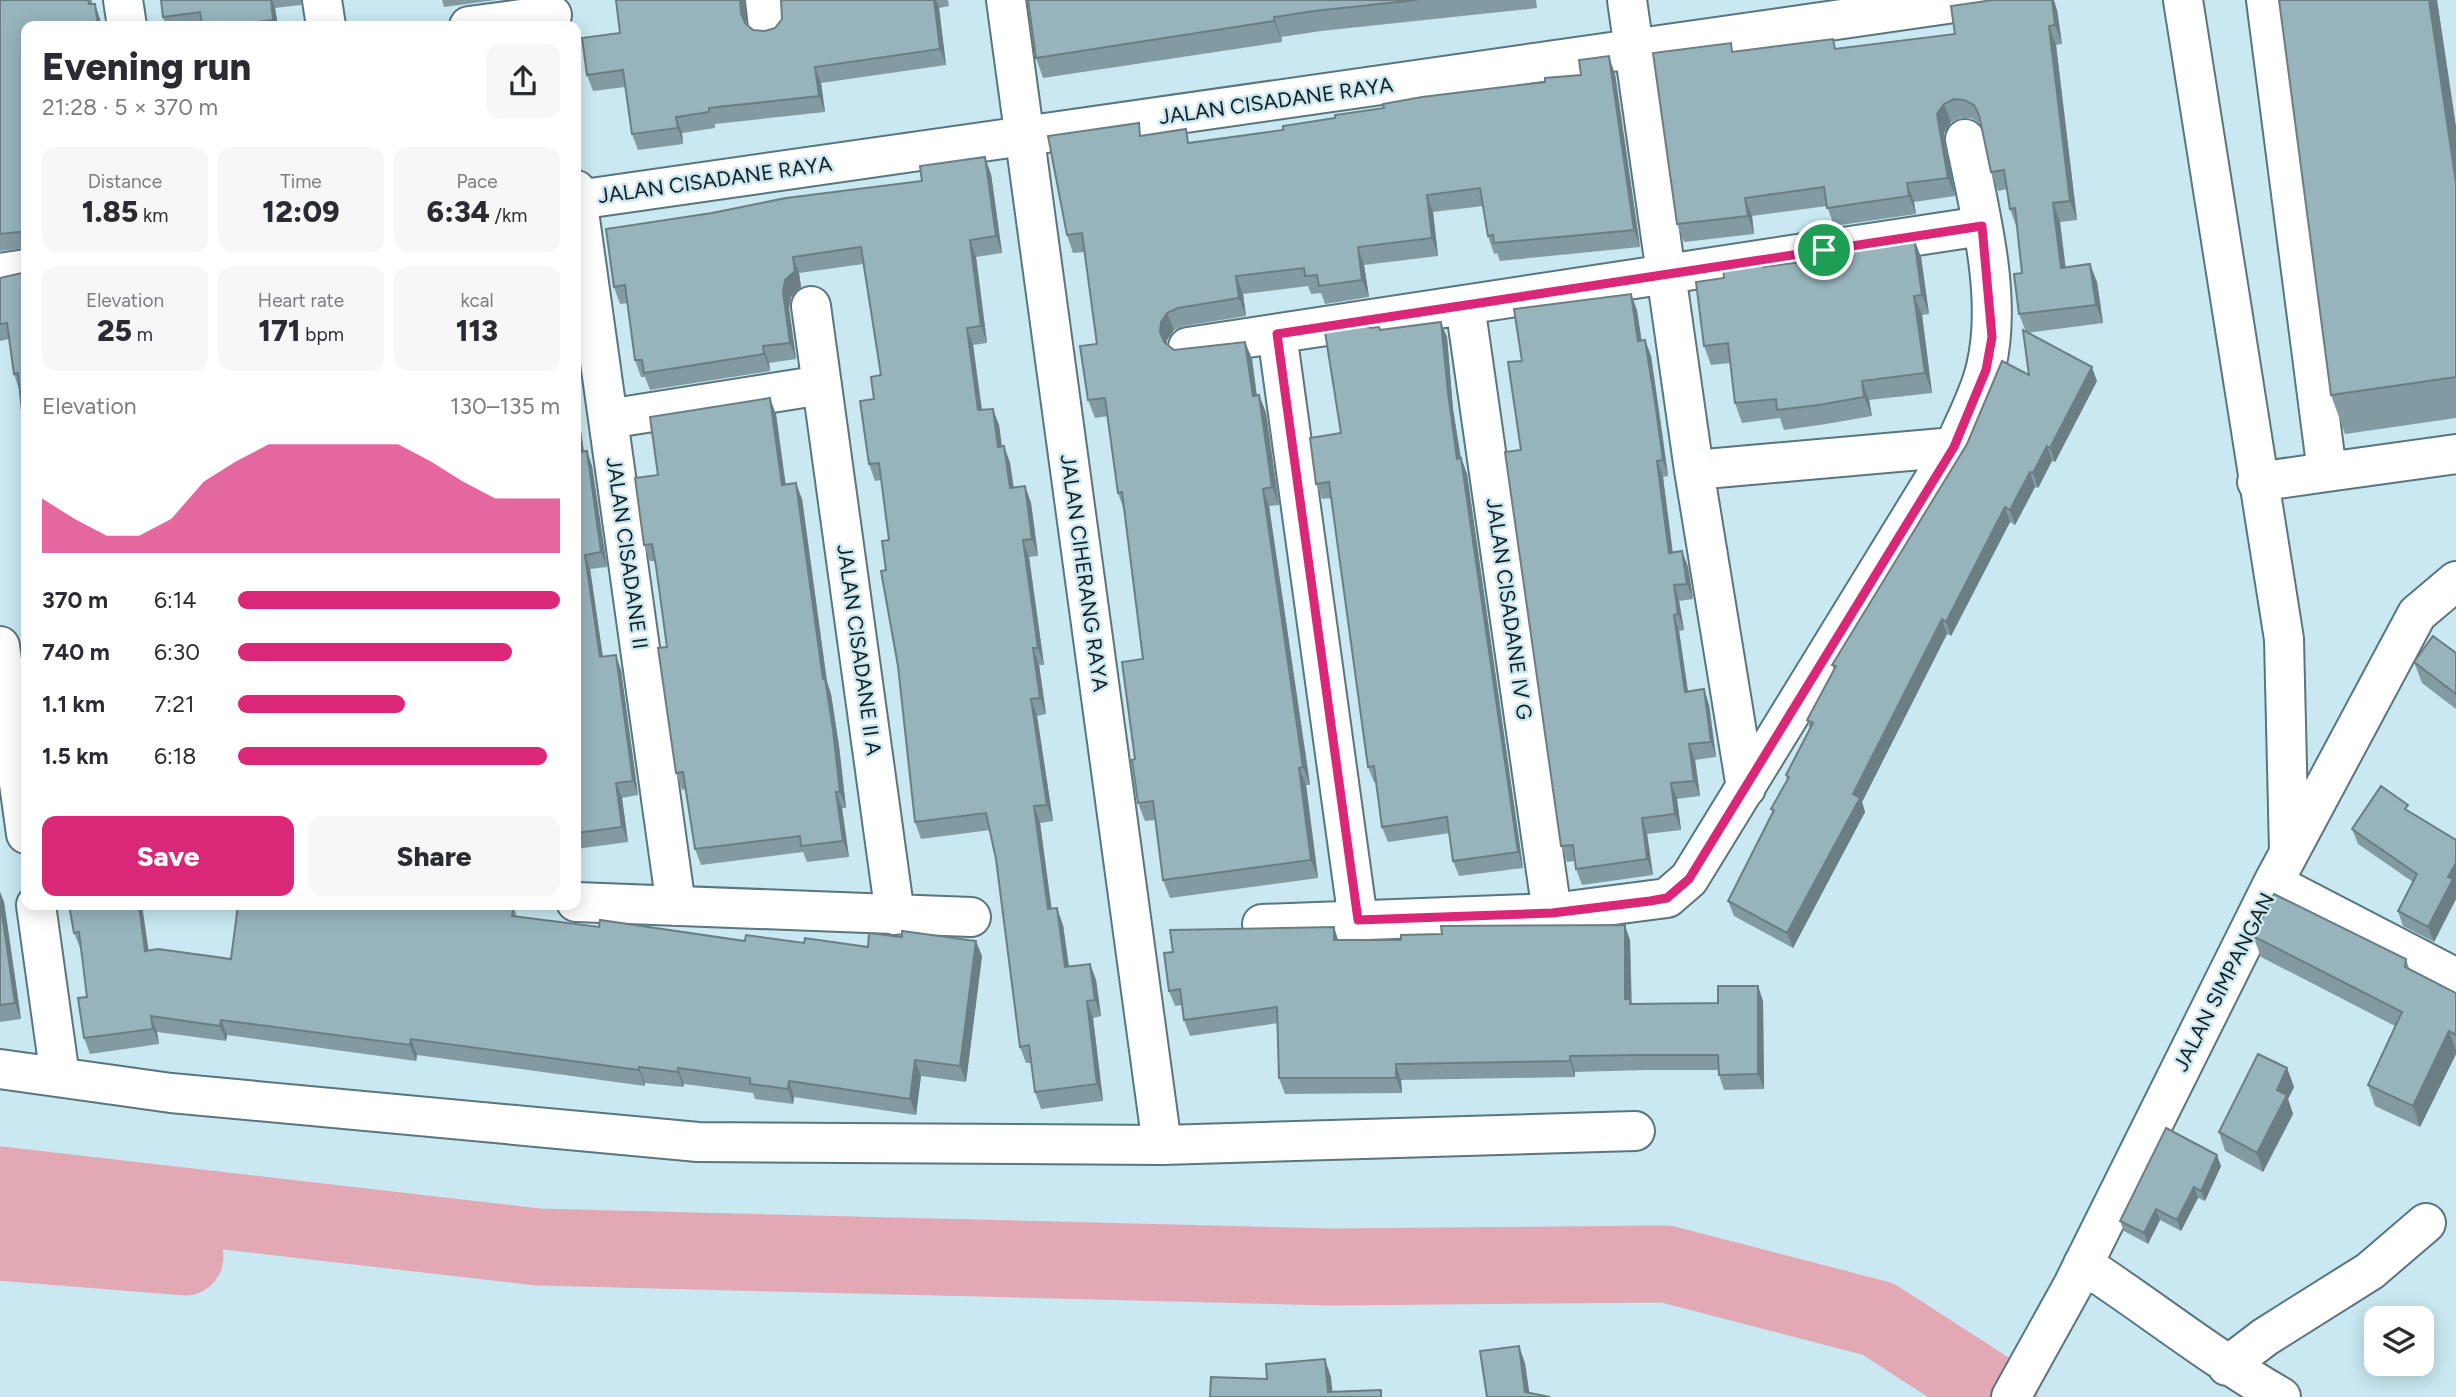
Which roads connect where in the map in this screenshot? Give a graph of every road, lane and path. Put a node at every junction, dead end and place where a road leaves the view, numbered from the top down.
1 (123, 0) edge
2 (323, 0) edge
3 (1006, 0) edge
4 (1627, 0) edge
5 (1975, 0) edge
6 (2183, 0) edge
7 (2266, 0) edge
8 (551, 14) edge
9 (126, 21) edge
10 (325, 21) edge
11 (503, 21) edge
12 (1634, 50) junction
13 (1025, 136) junction
14 (1965, 139) dead end
15 (581, 194) edge
16 (1982, 226) junction
17 (581, 268) edge
18 (21, 270) edge
19 (0, 273) edge
20 (1666, 274) junction
21 (1465, 305) junction
22 (810, 306) dead end
23 (1277, 334) junction
24 (1188, 348) edge
25 (587, 356) edge
26 (822, 385) junction
27 (608, 419) junction
28 (1954, 447) junction
29 (2456, 454) edge
30 (1694, 470) junction
31 (2327, 472) junction
32 (2258, 482) junction
33 (2456, 581) edge
34 (0, 646) edge
35 (1746, 788) junction
36 (21, 798) edge
37 (2281, 868) junction
38 (581, 902) edge
39 (676, 906) junction
40 (37, 910) edge
41 (1552, 913) junction
42 (895, 915) junction
43 (971, 917) dead end
44 (1358, 920) junction
45 (1262, 924) dead end
46 (2456, 978) edge
47 (0, 1069) edge
48 (60, 1077) junction
49 (1635, 1131) dead end
50 (1161, 1145) junction
51 (2426, 1223) dead end
52 (2078, 1275) junction
53 (2227, 1366) junction
54 (2011, 1397) edge
55 (2280, 1397) edge

1 - 9 street
2 - 10 street
3 - 13 street, JALAN CIHERANG RAYA
4 - 12 street
5 - 12 street, JALAN CISADANE RAYA
6 - 32 street
7 - 31 street
8 - 11 street
12 - 13 street, JALAN CISADANE RAYA
12 - 20 street
13 - 15 street, JALAN CISADANE RAYA
13 - 50 street, JALAN CIHERANG RAYA
14 - 16 street
16 - 20 street
16 - 28 street
17 - 25 street, JALAN CISADANE II
18 - 19 street
20 - 21 street
20 - 30 street
21 - 23 street
21 - 41 street, JALAN CISADANE IV G
22 - 26 street, JALAN CISADANE II A
23 - 24 street
23 - 44 street
25 - 27 street, JALAN CISADANE II
26 - 27 street
26 - 42 street, JALAN CISADANE II A
27 - 39 street, JALAN CISADANE II
28 - 30 street
28 - 35 street
29 - 31 street
30 - 35 street
31 - 32 street
32 - 37 street
33 - 37 street, JALAN SIMPANGAN
34 - 36 street
35 - 41 street
37 - 46 street
37 - 52 street, JALAN SIMPANGAN
38 - 39 street
39 - 42 street
40 - 48 street
41 - 44 street
42 - 43 street
44 - 45 street
47 - 48 street
48 - 50 street
49 - 50 street
51 - 53 street
52 - 53 street
52 - 54 street, JALAN SIMPANGAN
53 - 55 street

